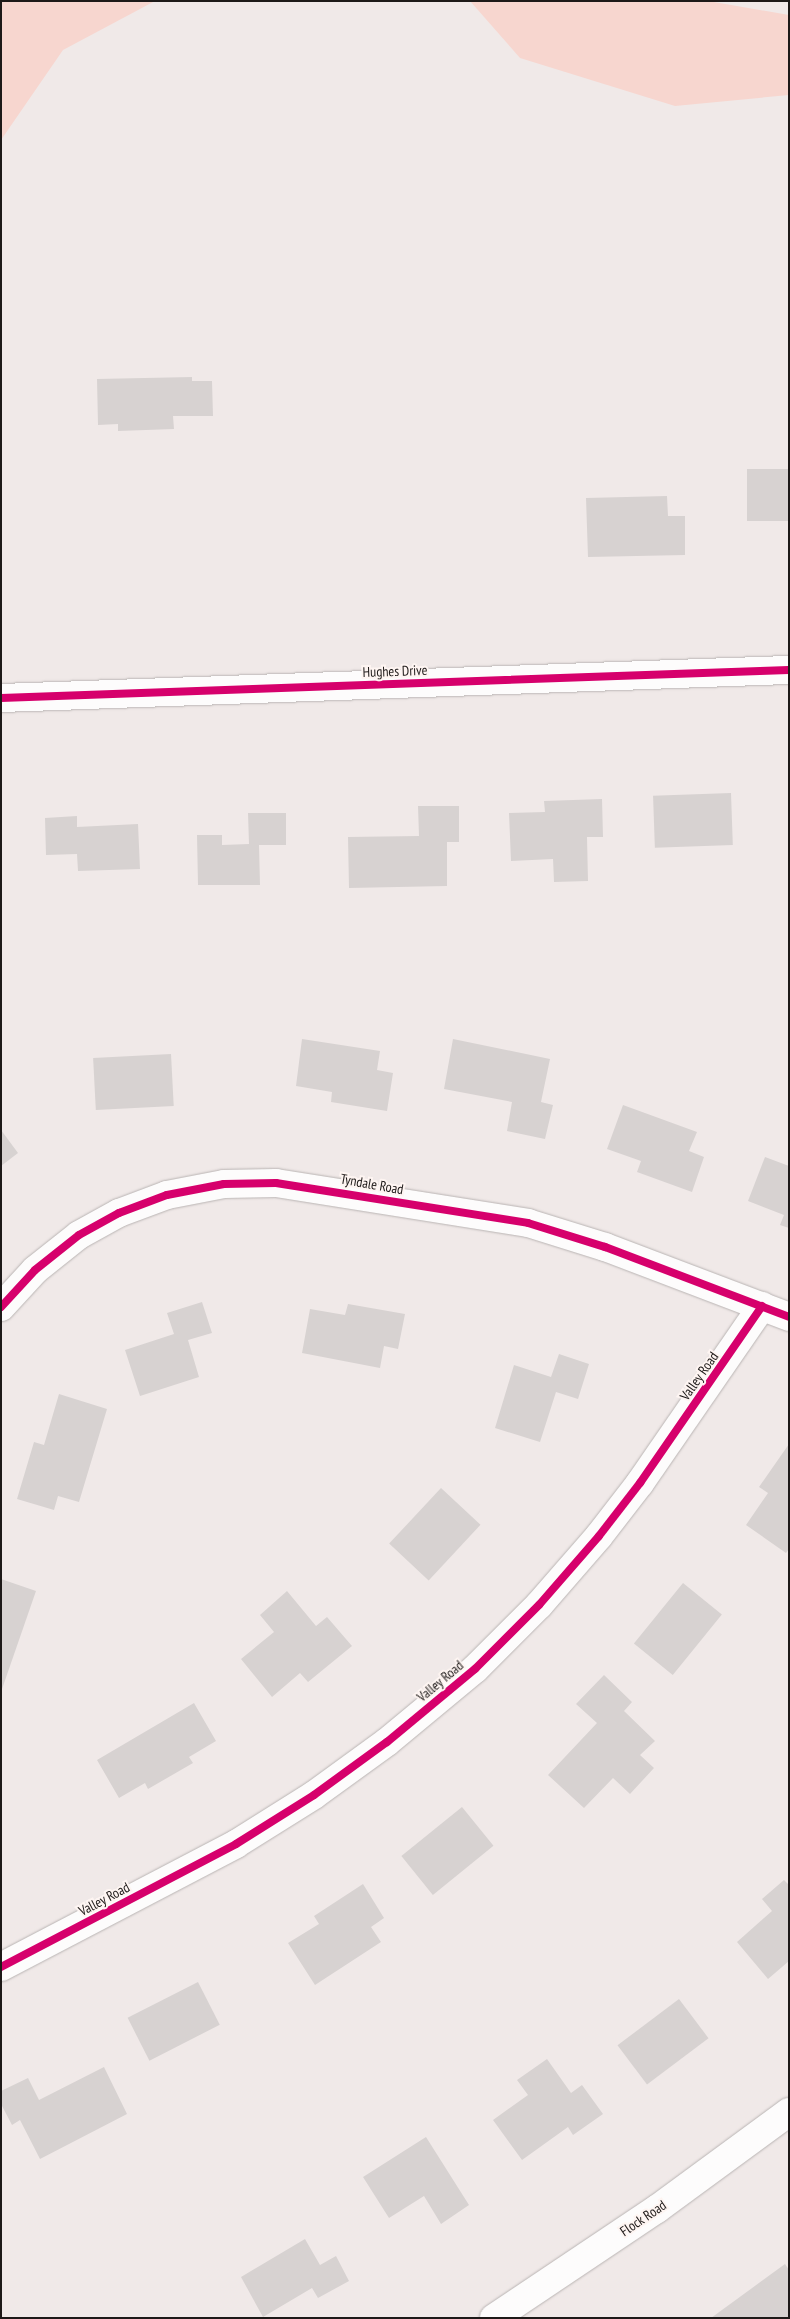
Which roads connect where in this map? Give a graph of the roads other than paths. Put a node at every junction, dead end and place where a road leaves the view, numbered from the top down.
1 (789, 670) edge
2 (1, 698) edge
3 (762, 1306) junction
4 (1, 1307) edge
5 (789, 1317) edge
6 (1, 1967) edge
7 (789, 2112) edge
8 (494, 2318) edge

1 - 2 street, Hughes Drive
3 - 4 street, Tyndale Road
3 - 5 street
3 - 6 street, Valley Road
7 - 8 street, Flock Road

